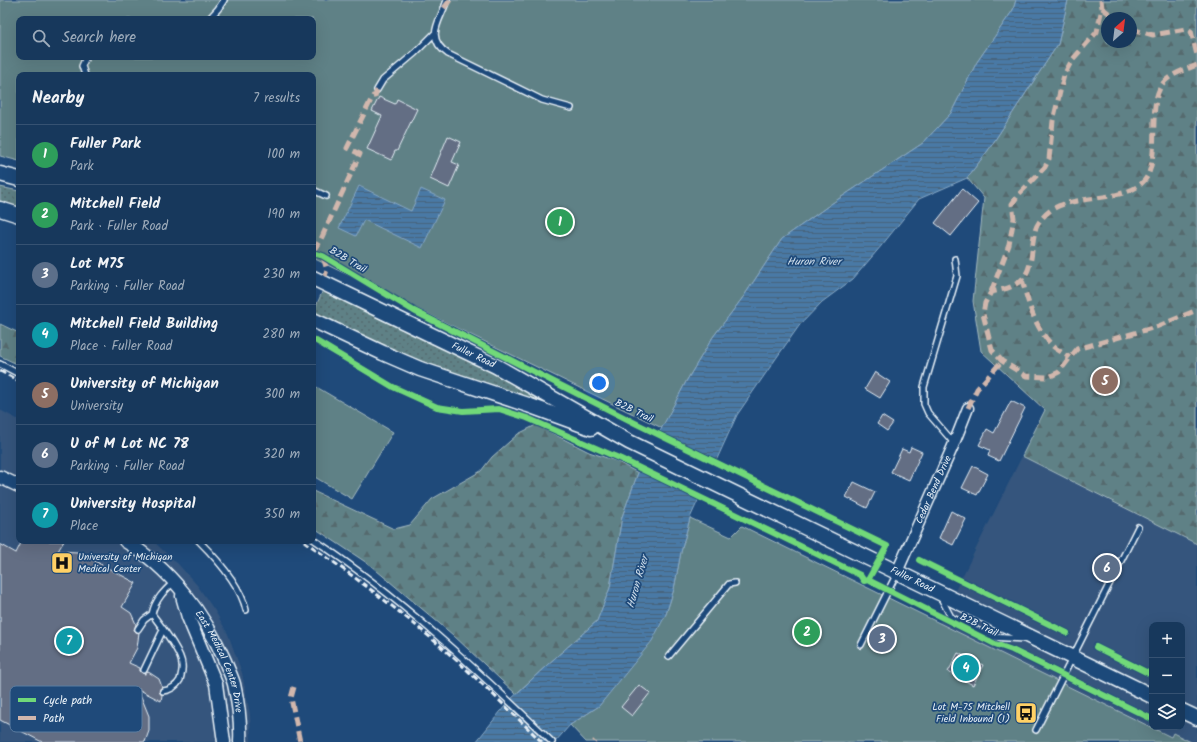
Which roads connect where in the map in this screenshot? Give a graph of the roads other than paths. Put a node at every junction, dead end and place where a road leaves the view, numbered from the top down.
1 (224, 0) edge
2 (447, 0) edge
3 (212, 16) edge
4 (435, 32) junction
5 (85, 60) edge
6 (84, 72) edge
7 (377, 90) dead end
8 (571, 108) dead end
9 (0, 174) edge
10 (16, 178) edge
11 (316, 191) edge
12 (326, 196) dead end
13 (0, 209) edge
14 (16, 214) edge
15 (955, 259) dead end
16 (316, 279) edge
17 (316, 321) edge
18 (0, 364) edge
19 (16, 372) edge
20 (968, 408) dead end
21 (629, 442) junction
22 (954, 443) junction
23 (0, 477) edge
24 (16, 485) edge
25 (1138, 528) dead end
26 (316, 542) edge
27 (129, 544) edge
28 (202, 544) edge
29 (897, 572) junction
30 (735, 583) dead end
31 (177, 586) junction
32 (246, 610) dead end
33 (152, 614) junction
34 (138, 629) dead end
35 (163, 630) junction
36 (861, 645) dead end
37 (669, 656) dead end
38 (1073, 657) junction
39 (144, 670) dead end
40 (163, 691) dead end
41 (1149, 695) edge
42 (1185, 712) edge
43 (1197, 718) edge
44 (1036, 730) dead end
45 (224, 742) edge
46 (240, 742) edge
47 (552, 742) edge

1 - 3 lane
2 - 4 lane
4 - 7 lane
4 - 8 lane
5 - 6 lane
9 - 10 main road
11 - 12 lane
13 - 14 main road
15 - 22 lane
16 - 21 main road, Fuller Road
17 - 21 main road, Fuller Road
18 - 19 lane
20 - 22 street, Cedar Bend Drive
21 - 29 main road, Fuller Road
22 - 29 street, Cedar Bend Drive
23 - 24 street
25 - 38 lane
26 - 47 lane
27 - 31 street, East Medical Center Drive
28 - 32 lane
29 - 36 lane
29 - 38 main road, Fuller Road
30 - 37 lane
31 - 33 lane
31 - 45 street, East Medical Center Drive
31 - 46 street, East Medical Center Drive
33 - 34 lane
33 - 35 lane
35 - 39 lane
35 - 40 lane
38 - 41 main road, Fuller Road
38 - 44 lane
42 - 43 main road

